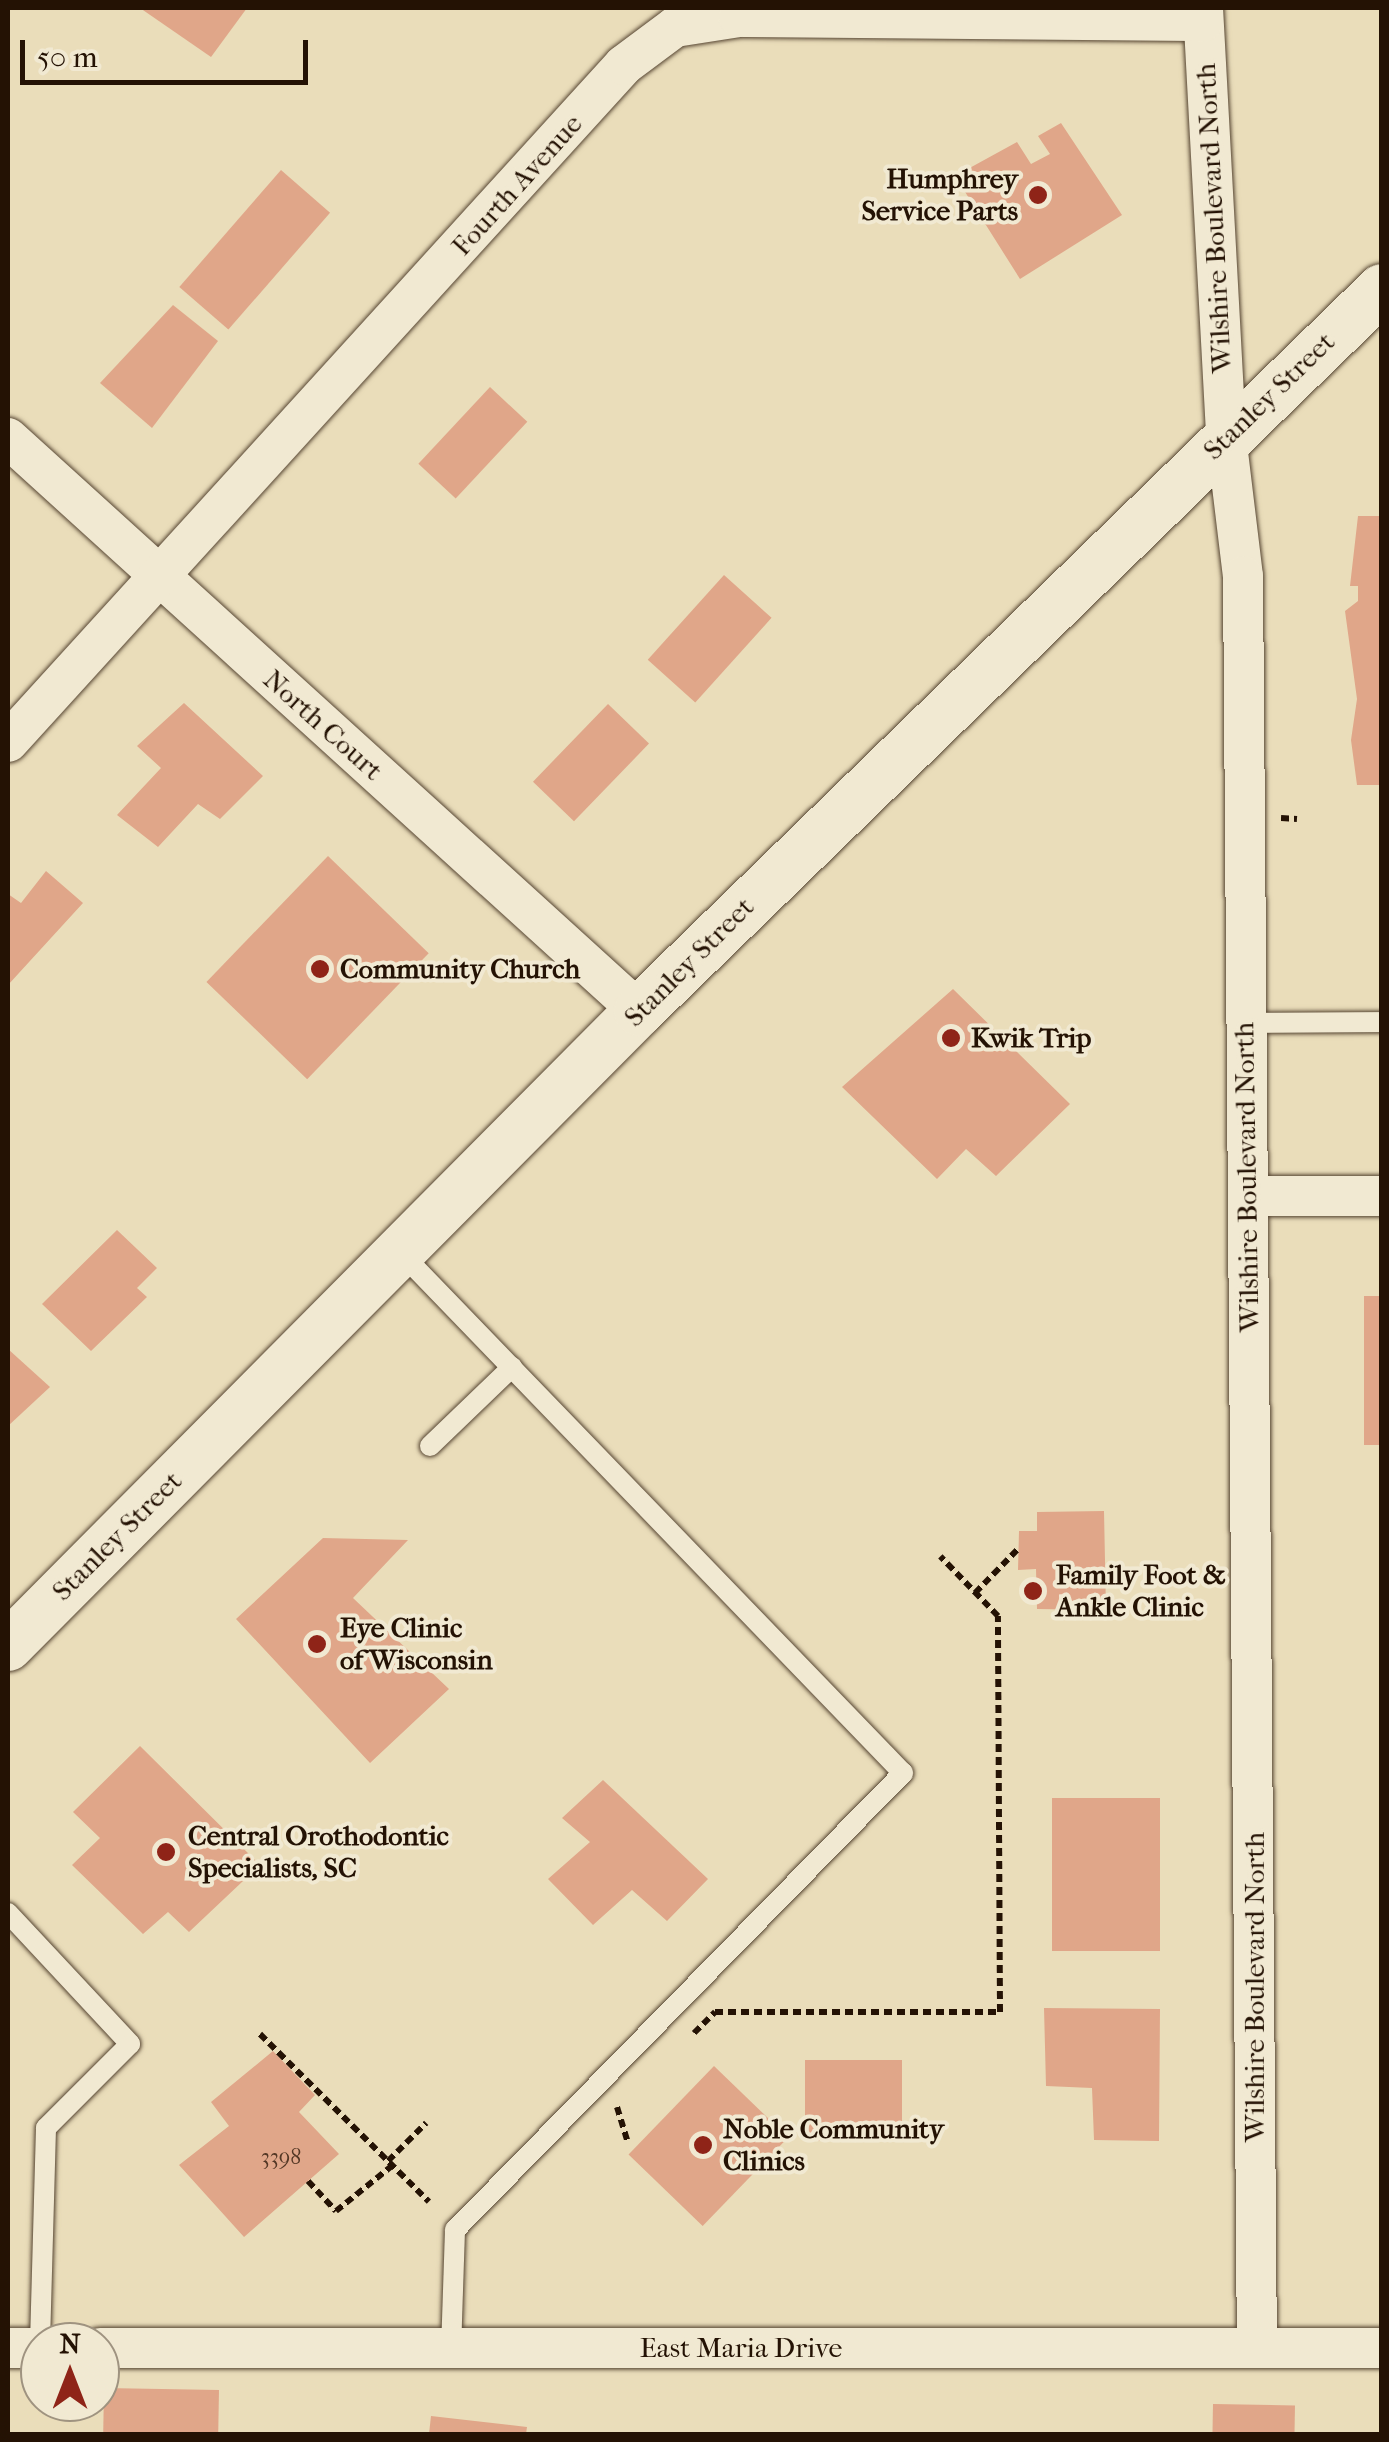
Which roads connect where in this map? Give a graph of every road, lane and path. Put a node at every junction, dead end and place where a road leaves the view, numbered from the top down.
1 (1203, 14) edge
2 (650, 23) edge
3 (1382, 289) edge
4 (1226, 436) junction
5 (8, 438) edge
6 (160, 576) junction
7 (8, 742) edge
8 (639, 1011) junction
9 (1382, 1022) edge
10 (1244, 1023) junction
11 (1249, 1196) junction
12 (1382, 1196) edge
13 (400, 1252) junction
14 (512, 1367) junction
15 (430, 1446) dead end
16 (1018, 1549) dead end
17 (940, 1556) dead end
18 (975, 1592) junction
19 (8, 1646) edge
20 (8, 1913) edge
21 (260, 2034) dead end
22 (687, 2040) dead end
23 (631, 2093) dead end
24 (617, 2107) junction
25 (603, 2120) dead end
26 (426, 2123) dead end
27 (628, 2142) dead end
28 (390, 2163) junction
29 (308, 2181) dead end
30 (429, 2202) dead end
31 (41, 2322) edge
32 (120, 2348) edge
33 (452, 2348) junction
34 (1257, 2348) junction
35 (1382, 2348) edge

1 - 2 street, Fourth Avenue
1 - 4 street, Wilshire Boulevard North
2 - 6 street, Fourth Avenue
3 - 4 street, Stanley Street
4 - 8 street, Stanley Street
4 - 10 street, Wilshire Boulevard North
5 - 6 street, North Court
6 - 7 street, Fourth Avenue
6 - 8 street, North Court
8 - 13 street, Stanley Street
9 - 10 lane
10 - 11 street, Wilshire Boulevard North
11 - 12 street
11 - 34 street, Wilshire Boulevard North
13 - 14 lane
13 - 19 street, Stanley Street
14 - 15 lane
14 - 33 lane
16 - 18 path
17 - 18 path
18 - 22 path
20 - 31 lane
21 - 28 path
23 - 24 path
24 - 25 path
24 - 27 path
26 - 28 path
28 - 29 path
28 - 30 path
32 - 33 street, East Maria Drive
33 - 34 street, East Maria Drive
34 - 35 street, East Maria Drive

